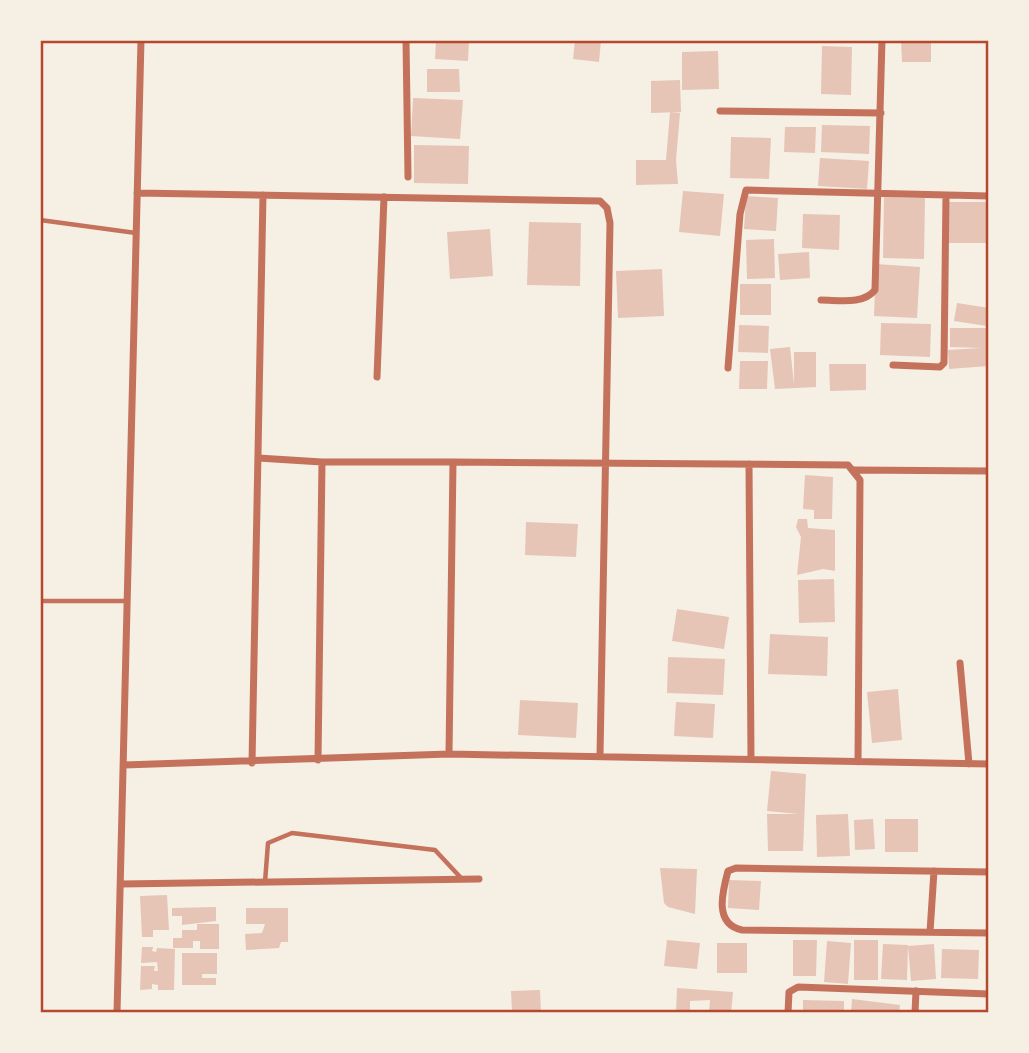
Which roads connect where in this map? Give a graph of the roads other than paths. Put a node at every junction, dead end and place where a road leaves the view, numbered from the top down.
1 (141, 40) edge
2 (407, 40) edge
3 (882, 40) edge
4 (720, 111) dead end
5 (881, 113) junction
6 (408, 177) dead end
7 (137, 193) junction
8 (880, 194) junction
9 (263, 195) junction
10 (946, 195) junction
11 (989, 196) edge
12 (384, 197) junction
13 (40, 220) edge
14 (136, 233) junction
15 (821, 300) dead end
16 (893, 365) dead end
17 (728, 368) dead end
18 (377, 377) dead end
19 (258, 458) junction
20 (605, 461) junction
21 (322, 462) junction
22 (453, 462) junction
23 (748, 464) junction
24 (854, 470) junction
25 (989, 471) edge
26 (40, 601) edge
27 (128, 601) junction
28 (960, 663) dead end
29 (449, 754) junction
30 (600, 755) junction
31 (751, 758) junction
32 (318, 760) junction
33 (858, 762) junction
34 (252, 763) junction
35 (968, 764) junction
36 (989, 764) edge
37 (124, 765) junction
38 (934, 871) junction
39 (989, 872) edge
40 (462, 879) junction
41 (479, 879) dead end
42 (265, 883) junction
43 (121, 884) junction
44 (930, 932) junction
45 (989, 933) edge
46 (916, 991) junction
47 (989, 994) edge
48 (117, 1013) edge
49 (788, 1013) edge
50 (915, 1013) edge

1 - 7 street
2 - 6 street
3 - 5 street
4 - 5 street
5 - 8 street
7 - 9 street
7 - 14 street
8 - 10 street
8 - 15 street
8 - 17 street
9 - 12 street
9 - 19 street
10 - 11 street
10 - 16 street
12 - 18 street
12 - 20 street
13 - 14 lane
14 - 27 street
19 - 21 street
19 - 34 street
20 - 22 street
20 - 23 street
20 - 30 street
21 - 22 street
21 - 32 street
22 - 29 street
23 - 24 street
23 - 31 street
24 - 25 street
24 - 33 street
26 - 27 lane
27 - 37 street
28 - 35 street
29 - 30 street
29 - 32 street
30 - 31 street
31 - 33 street
32 - 34 street
33 - 35 street
34 - 37 street
35 - 36 street
37 - 43 street
38 - 39 street
38 - 44 street
38 - 44 street
40 - 41 street
40 - 42 street
40 - 42 lane
42 - 43 street
43 - 48 street
44 - 45 street
46 - 47 street
46 - 49 street
46 - 50 street

